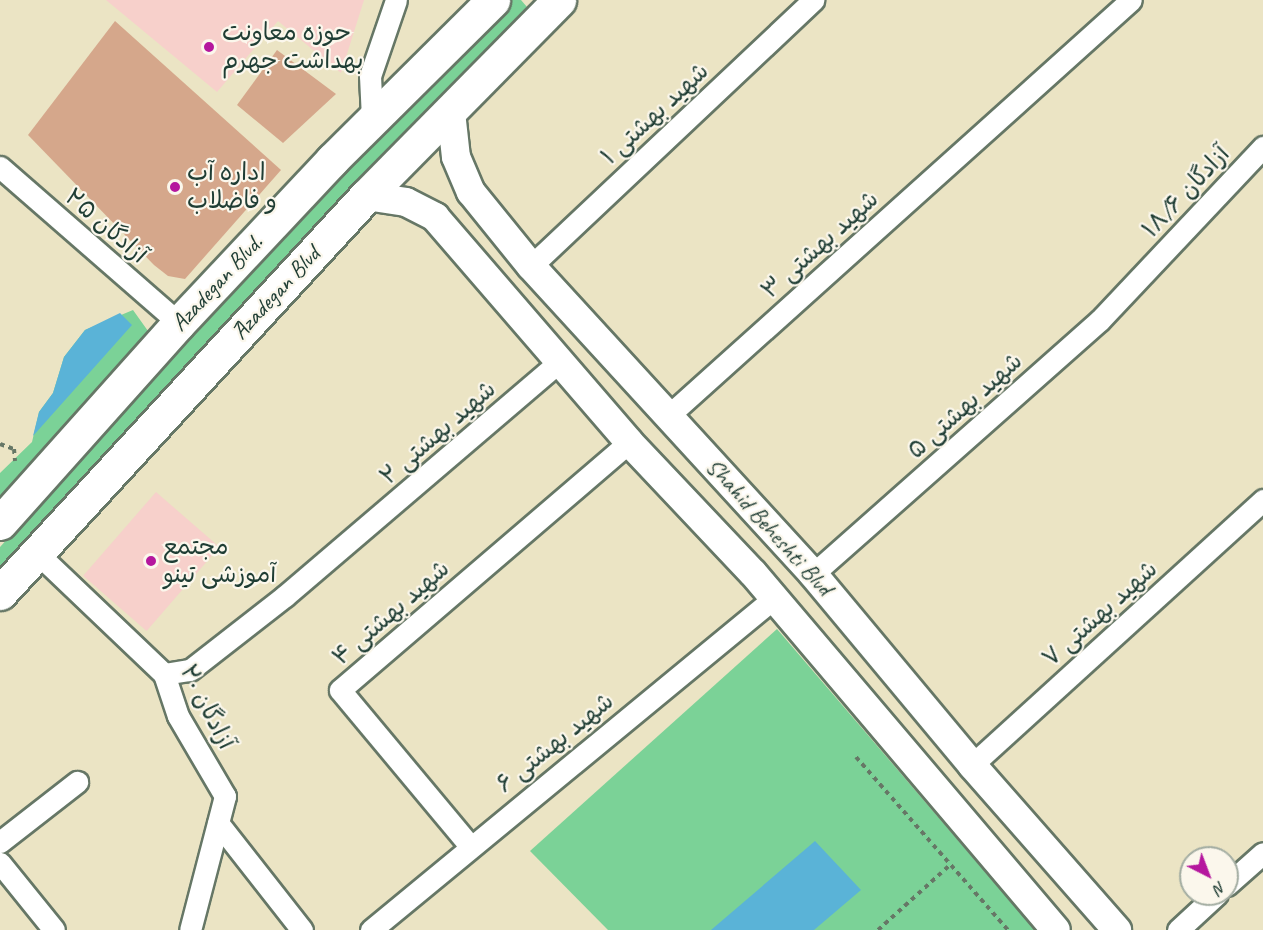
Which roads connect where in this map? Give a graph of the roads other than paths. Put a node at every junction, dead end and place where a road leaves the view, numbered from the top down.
1 (396, 0) edge
2 (493, 0) edge
3 (559, 0) edge
4 (813, 0) edge
5 (1131, 0) edge
6 (451, 112) junction
7 (372, 118) junction
8 (1263, 147) edge
9 (3, 175) edge
10 (366, 196) junction
11 (531, 266) junction
12 (1146, 271) joint
13 (179, 323) junction
14 (559, 362) junction
15 (668, 416) junction
16 (629, 442) junction
17 (1263, 500) edge
18 (0, 523) edge
19 (36, 552) junction
20 (813, 574) junction
21 (0, 593) edge
22 (774, 598) junction
23 (164, 674) junction
24 (972, 765) junction
25 (77, 782) dead end
26 (218, 823) junction
27 (0, 843) edge
28 (470, 846) junction
29 (1263, 853) edge
30 (0, 863) edge
31 (1239, 874) edge
32 (1205, 906) edge
33 (54, 930) edge
34 (190, 930) edge
35 (302, 930) edge
36 (371, 930) edge
37 (1056, 930) edge
38 (1117, 930) edge
39 (1178, 930) edge

1 - 7 street
2 - 7 main road, Azadegan Blvd.
3 - 6 main road, َAzadegan Blvd
4 - 11 street, شهید بهشتی ۱
5 - 15 street, شهید بهشتی ۳
6 - 10 main road, َAzadegan Blvd
6 - 11 main road, Shahid Beheshti Blvd
7 - 13 main road, Azadegan Blvd.
8 - 12 street, آزادگان ۱۸/۶
9 - 13 street, آزادگان ۲۵
10 - 14 main road, Shahid Beheshti Blvd
10 - 19 main road, َAzadegan Blvd
11 - 15 main road, Shahid Beheshti Blvd
12 - 20 street, شهید بهشتی ۵
13 - 18 main road, Azadegan Blvd.
14 - 16 main road, Shahid Beheshti Blvd
14 - 23 street, شهید بهشتی ۲
15 - 20 main road, Shahid Beheshti Blvd
16 - 22 main road, Shahid Beheshti Blvd
16 - 28 street, شهید بهشتی ۴
17 - 24 street, شهید بهشتی ۷
19 - 21 main road, َAzadegan Blvd
19 - 23 street, آزادگان ۲۰
20 - 22 main road
20 - 24 main road, Shahid Beheshti Blvd
22 - 28 street, شهید بهشتی ۶
22 - 37 main road, Shahid Beheshti Blvd
23 - 26 street, آزادگان ۲۰
24 - 38 main road, Shahid Beheshti Blvd
25 - 27 street
26 - 34 street, آزادگان ۲۰
26 - 35 street
28 - 36 street, شهید بهشتی ۶
29 - 31 street
30 - 33 street
32 - 39 street

